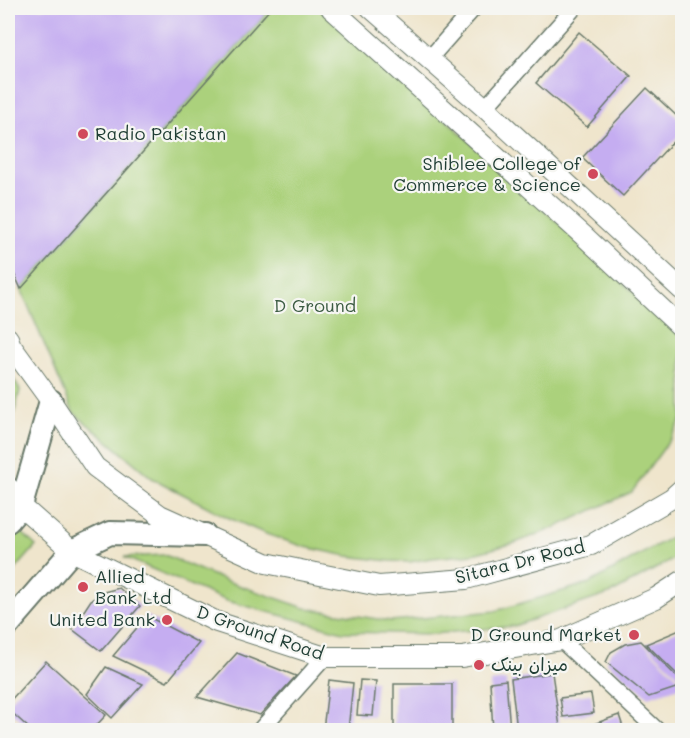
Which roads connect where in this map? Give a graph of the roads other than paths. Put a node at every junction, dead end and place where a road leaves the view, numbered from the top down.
1 (331, 8) edge
2 (371, 8) edge
3 (474, 8) edge
4 (574, 8) edge
5 (429, 59) junction
6 (485, 108) junction
7 (682, 290) edge
8 (682, 328) edge
9 (8, 338) edge
10 (51, 401) junction
11 (8, 487) edge
12 (682, 489) edge
13 (14, 513) edge
14 (205, 535) junction
15 (72, 551) junction
16 (682, 581) edge
17 (8, 625) edge
18 (561, 640) junction
19 (325, 657) junction
20 (260, 730) edge
21 (657, 730) edge

1 - 8 street
2 - 5 street
3 - 5 street
4 - 6 street
5 - 6 street
6 - 7 street
9 - 10 street, Sitara Dr Road
10 - 13 main road
10 - 14 street, Sitara Dr Road
11 - 13 street, D Ground Road
12 - 14 street, Sitara Dr Road
13 - 15 street, D Ground Road
14 - 15 main road
15 - 17 main road
15 - 19 street, D Ground Road
16 - 18 street, D Ground Road
18 - 19 street, D Ground Road
18 - 21 street
19 - 20 street

